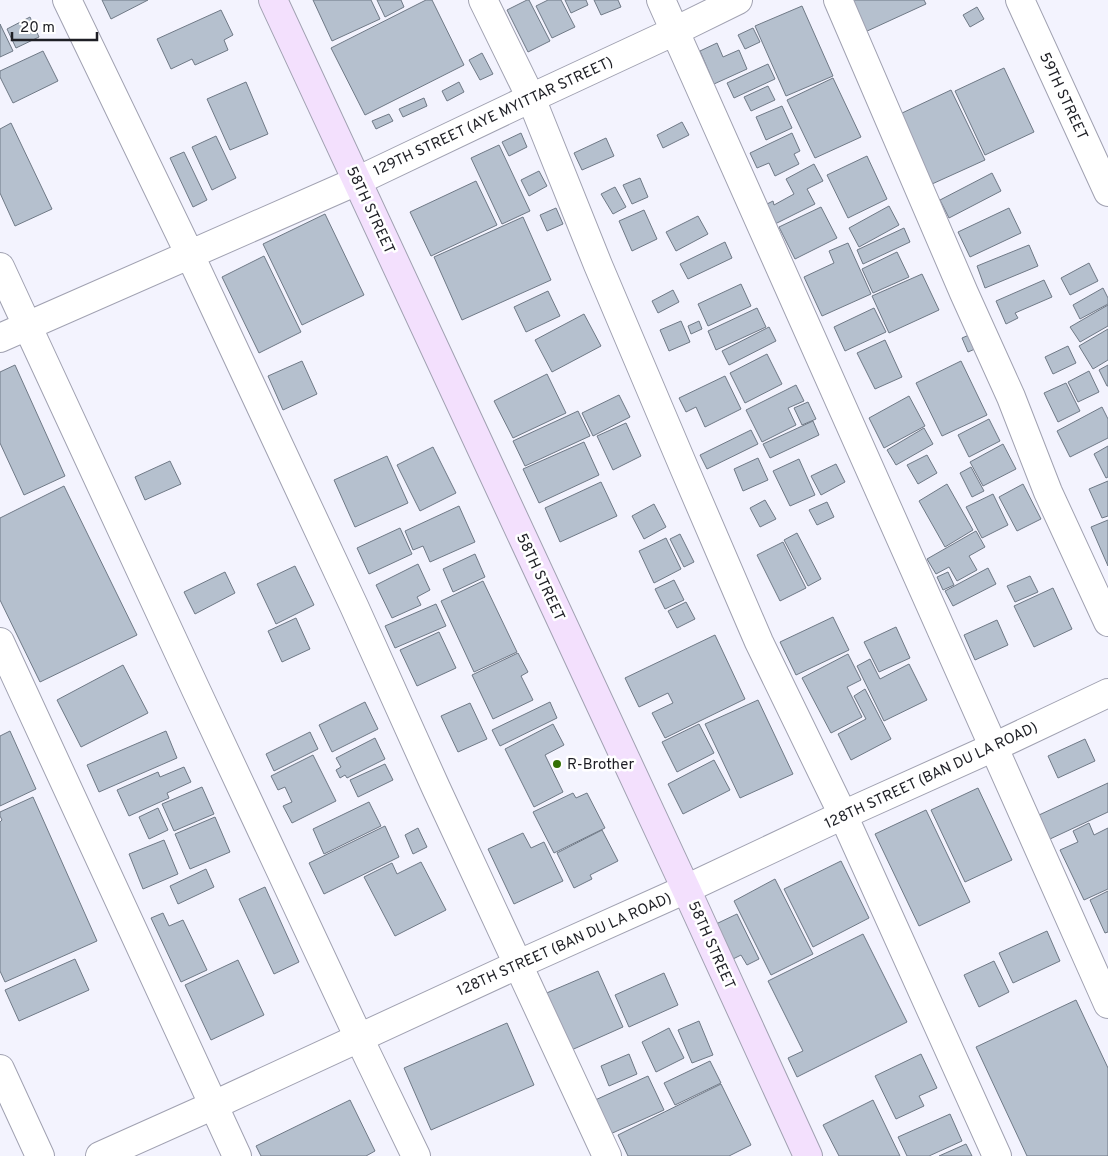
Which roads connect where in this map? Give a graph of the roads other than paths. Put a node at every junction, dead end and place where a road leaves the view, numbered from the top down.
1 (67, 0) edge
2 (273, 0) edge
3 (482, 0) edge
4 (661, 0) edge
5 (738, 0) edge
6 (838, 0) edge
7 (1020, 0) edge
8 (675, 31) junction
9 (531, 98) junction
10 (357, 181) junction
11 (1108, 192) edge
12 (190, 254) junction
13 (0, 267) edge
14 (27, 326) junction
15 (0, 338) edge
16 (1108, 622) edge
17 (0, 642) edge
18 (1108, 693) edge
19 (994, 747) junction
20 (843, 814) junction
21 (686, 888) junction
22 (519, 964) junction
23 (1108, 1004) edge
24 (360, 1038) junction
25 (0, 1069) edge
26 (214, 1105) junction
27 (40, 1156) edge
28 (100, 1156) edge
29 (237, 1156) edge
30 (416, 1156) edge
31 (607, 1156) edge
32 (808, 1156) edge
33 (997, 1156) edge

1 - 12 street
2 - 10 main road, 58TH STREET
3 - 9 street
4 - 8 street
5 - 8 street, 129TH STREET (AYE MYITTAR STREET)
6 - 16 street
7 - 11 street, 59TH STREET
8 - 9 street, 129TH STREET (AYE MYITTAR STREET)
8 - 19 street
9 - 10 street, 129TH STREET (AYE MYITTAR STREET)
9 - 20 street
10 - 12 street, 129TH STREET (AYE MYITTAR STREET)
10 - 21 main road, 58TH STREET
12 - 14 street, 129TH STREET (AYE MYITTAR STREET)
12 - 22 street
13 - 14 street
14 - 15 street, 129TH STREET (AYE MYITTAR STREET)
14 - 24 street
17 - 26 street
18 - 19 street, 128TH STREET (BAN DU LA ROAD)
19 - 20 street, 128TH STREET (BAN DU LA ROAD)
19 - 23 street
20 - 21 street, 128TH STREET (BAN DU LA ROAD)
20 - 33 street
21 - 22 street, 128TH STREET (BAN DU LA ROAD)
21 - 32 main road, 58TH STREET
22 - 24 street, 128TH STREET (BAN DU LA ROAD)
22 - 31 street
24 - 26 street, 128TH STREET (BAN DU LA ROAD)
24 - 30 street
25 - 27 street
26 - 28 street, 128TH STREET (BAN DU LA ROAD)
26 - 29 street

